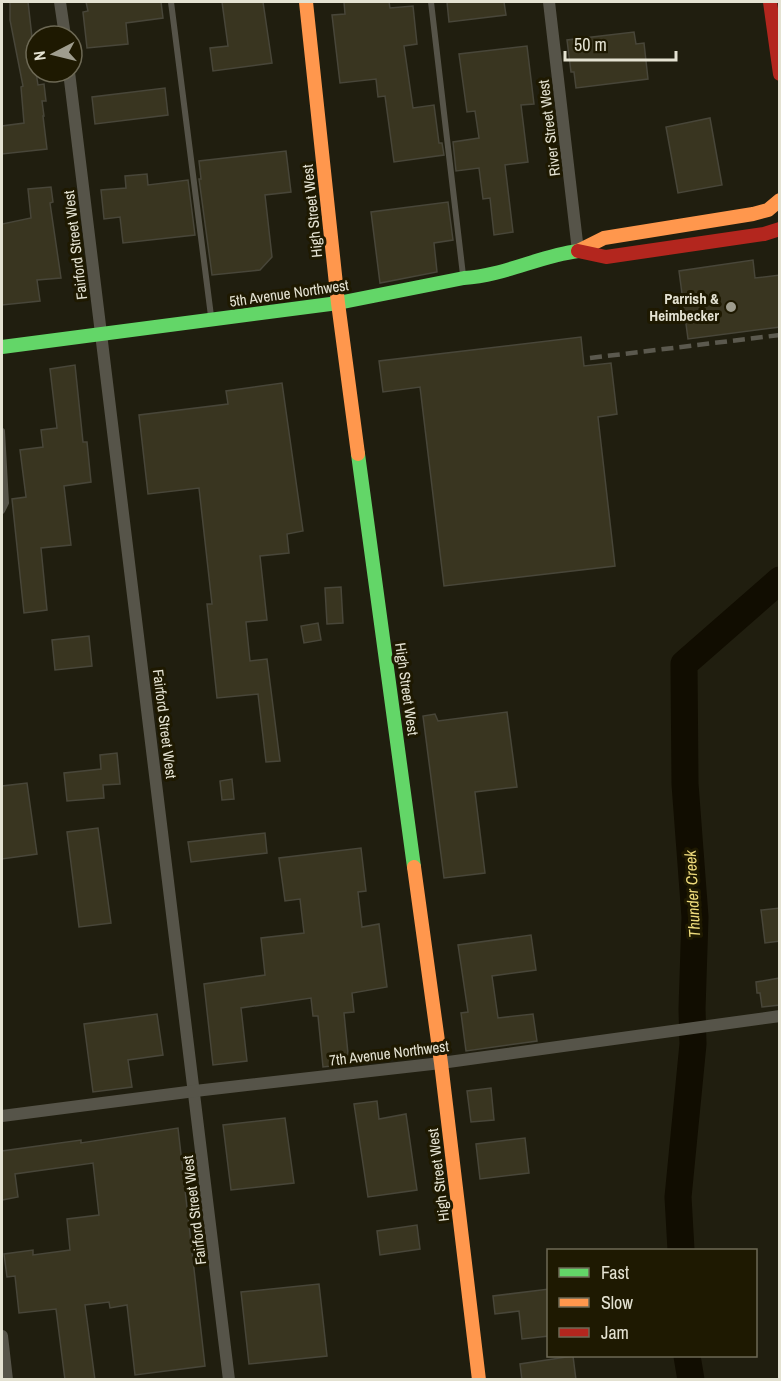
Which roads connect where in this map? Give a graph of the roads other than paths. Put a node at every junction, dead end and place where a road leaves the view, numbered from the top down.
1 (60, 2) edge
2 (171, 2) edge
3 (306, 2) edge
4 (431, 2) edge
5 (549, 2) edge
6 (770, 2) edge
7 (63, 24) edge
8 (780, 74) edge
9 (70, 84) edge
10 (780, 200) edge
11 (780, 229) edge
12 (578, 250) junction
13 (464, 278) junction
14 (338, 303) junction
15 (212, 321) junction
16 (101, 336) junction
17 (2, 347) edge
18 (2, 430) edge
19 (2, 511) edge
20 (780, 1017) edge
21 (441, 1063) junction
22 (195, 1091) junction
23 (2, 1116) edge
24 (2, 1336) edge
25 (7, 1380) edge
26 (229, 1380) edge
27 (479, 1380) edge

1 - 7 street
2 - 15 lane
3 - 14 main road, High Street West
4 - 13 lane
5 - 12 street, River Street West
6 - 8 main road
9 - 16 street, Fairford Street West
10 - 12 main road, 5th Avenue Northwest
11 - 12 main road, 5th Avenue Northwest
12 - 13 main road, 5th Avenue Northwest
13 - 14 main road, 5th Avenue Northwest
14 - 15 main road, 5th Avenue Northwest
14 - 21 main road, High Street West
15 - 16 main road, 5th Avenue Northwest
16 - 17 main road, 5th Avenue Northwest
16 - 22 street, Fairford Street West
18 - 19 lane
20 - 21 street, 7th Avenue Northwest
21 - 22 street, 7th Avenue Northwest
21 - 27 main road, High Street West
22 - 23 street, 7th Avenue Northwest
22 - 26 street, Fairford Street West
24 - 25 street

